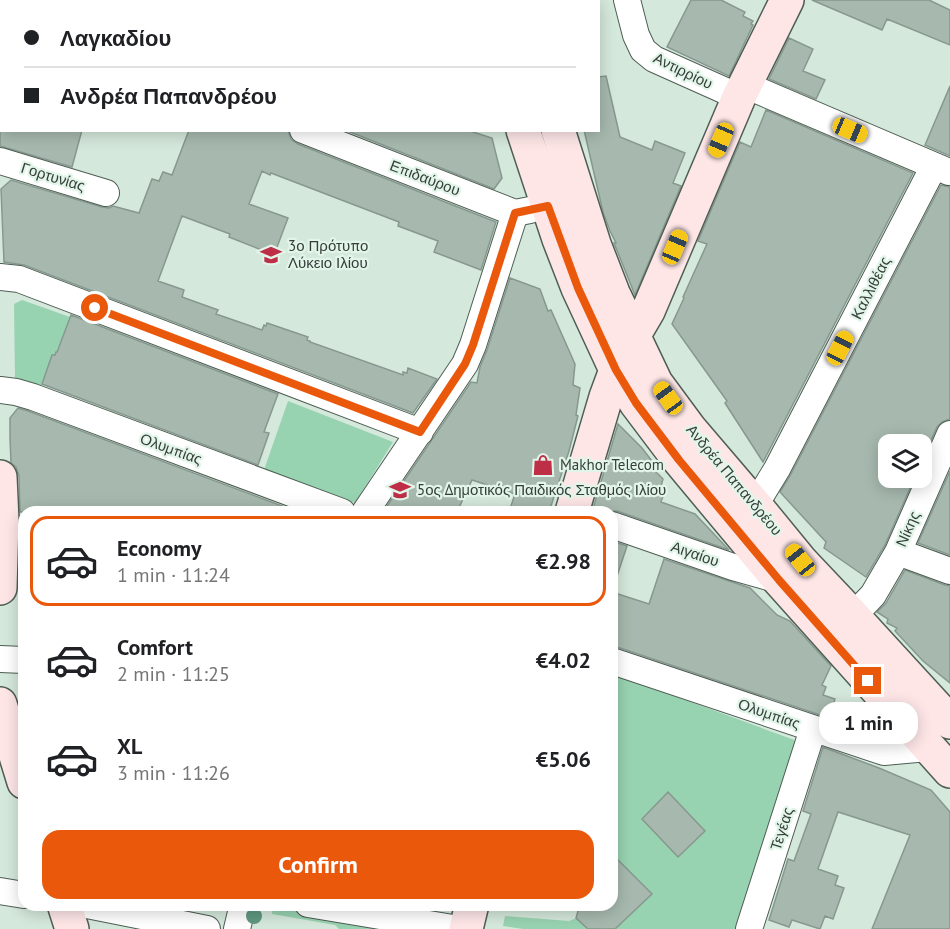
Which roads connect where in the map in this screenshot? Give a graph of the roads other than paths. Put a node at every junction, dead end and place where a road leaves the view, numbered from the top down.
1 (627, 0) edge
2 (787, 0) edge
3 (742, 91) junction
4 (308, 132) edge
5 (525, 132) edge
6 (559, 132) edge
7 (0, 161) edge
8 (942, 169) edge
9 (106, 193) dead end
10 (548, 206) junction
11 (515, 213) junction
12 (0, 277) edge
13 (633, 338) junction
14 (616, 370) junction
15 (0, 390) edge
16 (420, 432) junction
17 (950, 434) edge
18 (0, 477) edge
19 (326, 506) edge
20 (369, 506) edge
21 (573, 506) edge
22 (755, 506) junction
23 (618, 527) edge
24 (7, 530) edge
25 (898, 552) junction
26 (950, 571) edge
27 (779, 580) junction
28 (0, 588) edge
29 (853, 616) junction
30 (0, 659) edge
31 (18, 660) edge
32 (618, 663) edge
33 (0, 704) edge
34 (950, 722) edge
35 (813, 729) junction
36 (928, 748) junction
37 (18, 762) edge
38 (950, 771) edge
39 (0, 891) edge
40 (18, 894) edge
41 (66, 911) edge
42 (117, 911) edge
43 (241, 911) edge
44 (350, 911) edge
45 (470, 911) edge
46 (72, 929) edge
47 (207, 929) edge
48 (237, 929) edge
49 (459, 929) edge
50 (466, 929) edge
51 (749, 929) edge

1 - 3 street, Αντιρρίου
2 - 3 main road
3 - 8 street, Αντιρρίου
3 - 13 main road
4 - 11 street, Επιδαύρου
5 - 10 main road, Ανδρέα Παπανδρέου
6 - 13 main road, Ανδρέα Παπανδρέου
7 - 9 street, Γορτυνίας
8 - 22 street, Καλλιθέας
10 - 11 street
10 - 14 main road, Ανδρέα Παπανδρέου
11 - 16 street
12 - 16 street
13 - 14 main road
13 - 22 main road, Ανδρέα Παπανδρέου
14 - 21 main road
14 - 27 main road, Ανδρέα Παπανδρέου
15 - 19 street, Ολυμπίας
16 - 20 street
17 - 25 street, Νίκης
18 - 24 main road
22 - 29 main road, Ανδρέα Παπανδρέου
23 - 27 street, Αιγαίου
24 - 28 main road
25 - 26 street
25 - 29 street, Νίκης
27 - 36 main road, Ανδρέα Παπανδρέου
29 - 34 main road, Ανδρέα Παπανδρέου
30 - 31 street
32 - 35 street, Ολυμπίας
33 - 37 main road
35 - 36 street, Ολυμπίας
35 - 51 street, Τεγέας
36 - 38 main road, Ανδρέα Παπανδρέου
39 - 40 street
41 - 46 main road
42 - 47 street
43 - 48 street
44 - 49 street
45 - 50 main road

